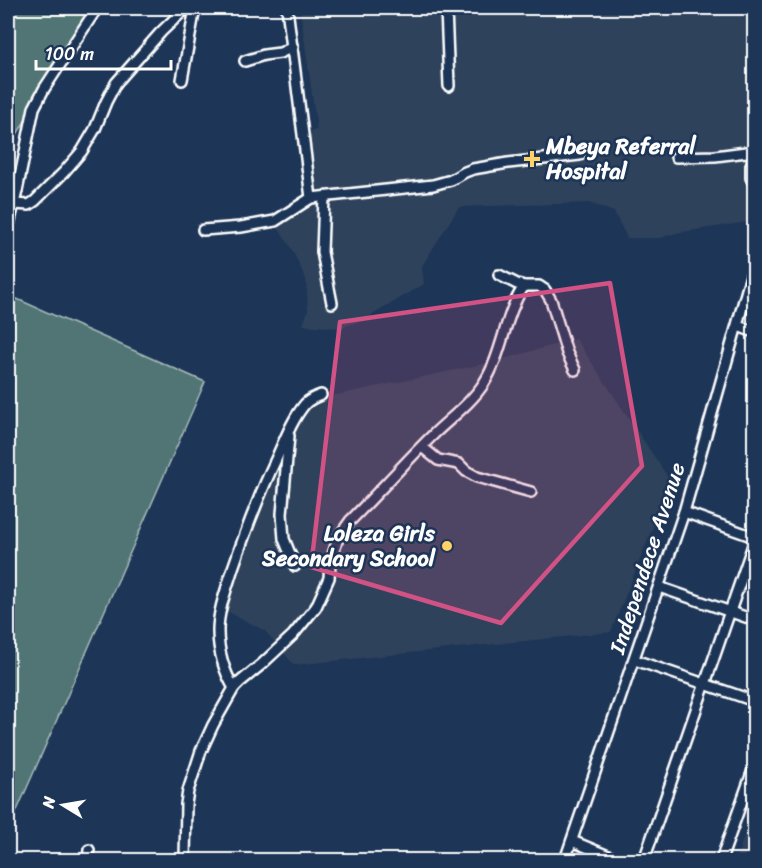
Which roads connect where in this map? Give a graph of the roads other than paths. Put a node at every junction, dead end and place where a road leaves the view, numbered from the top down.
1 (97, 8) edge
2 (186, 8) edge
3 (195, 8) edge
4 (287, 8) edge
5 (446, 8) edge
6 (293, 47) junction
7 (245, 61) dead end
8 (182, 80) dead end
9 (449, 86) dead end
10 (754, 151) edge
11 (580, 154) dead end
12 (676, 157) dead end
13 (754, 158) edge
14 (754, 183) edge
15 (324, 197) junction
16 (311, 198) junction
17 (14, 204) junction
18 (8, 229) edge
19 (204, 230) dead end
20 (754, 265) edge
21 (499, 275) dead end
22 (524, 286) junction
23 (332, 303) dead end
24 (738, 326) junction
25 (754, 332) edge
26 (575, 370) dead end
27 (321, 395) dead end
28 (290, 430) junction
29 (422, 447) junction
30 (531, 492) dead end
31 (684, 512) junction
32 (754, 537) edge
33 (754, 542) edge
34 (295, 566) dead end
35 (659, 587) junction
36 (730, 611) junction
37 (754, 620) edge
38 (634, 660) junction
39 (705, 684) junction
40 (234, 688) junction
41 (754, 701) edge
42 (754, 767) edge
43 (751, 787) edge
44 (572, 841) junction
45 (89, 850) dead end
46 (88, 861) edge
47 (185, 861) edge
48 (565, 861) edge
49 (618, 861) edge
50 (644, 861) edge
51 (721, 861) edge

1 - 17 street
2 - 17 street
3 - 8 street
4 - 6 street
5 - 9 street
6 - 7 street
6 - 16 street
10 - 12 street
11 - 15 street
13 - 14 street
15 - 16 street
15 - 23 street
16 - 19 street
17 - 18 street
20 - 24 street, Independece Avenue
21 - 22 street
22 - 26 street
22 - 29 street
24 - 25 street
24 - 31 street, Independece Avenue
27 - 28 street
28 - 34 street
28 - 40 street
29 - 30 street
29 - 40 street
31 - 32 street
31 - 35 street, Independece Avenue
33 - 36 street
35 - 36 street
35 - 38 street, Independece Avenue
36 - 37 street
36 - 39 street
38 - 39 street
38 - 44 street, Independece Avenue
39 - 41 street
39 - 50 street
40 - 47 street
42 - 43 street
43 - 51 street
44 - 48 street, Independece Avenue
44 - 49 street
45 - 46 street

